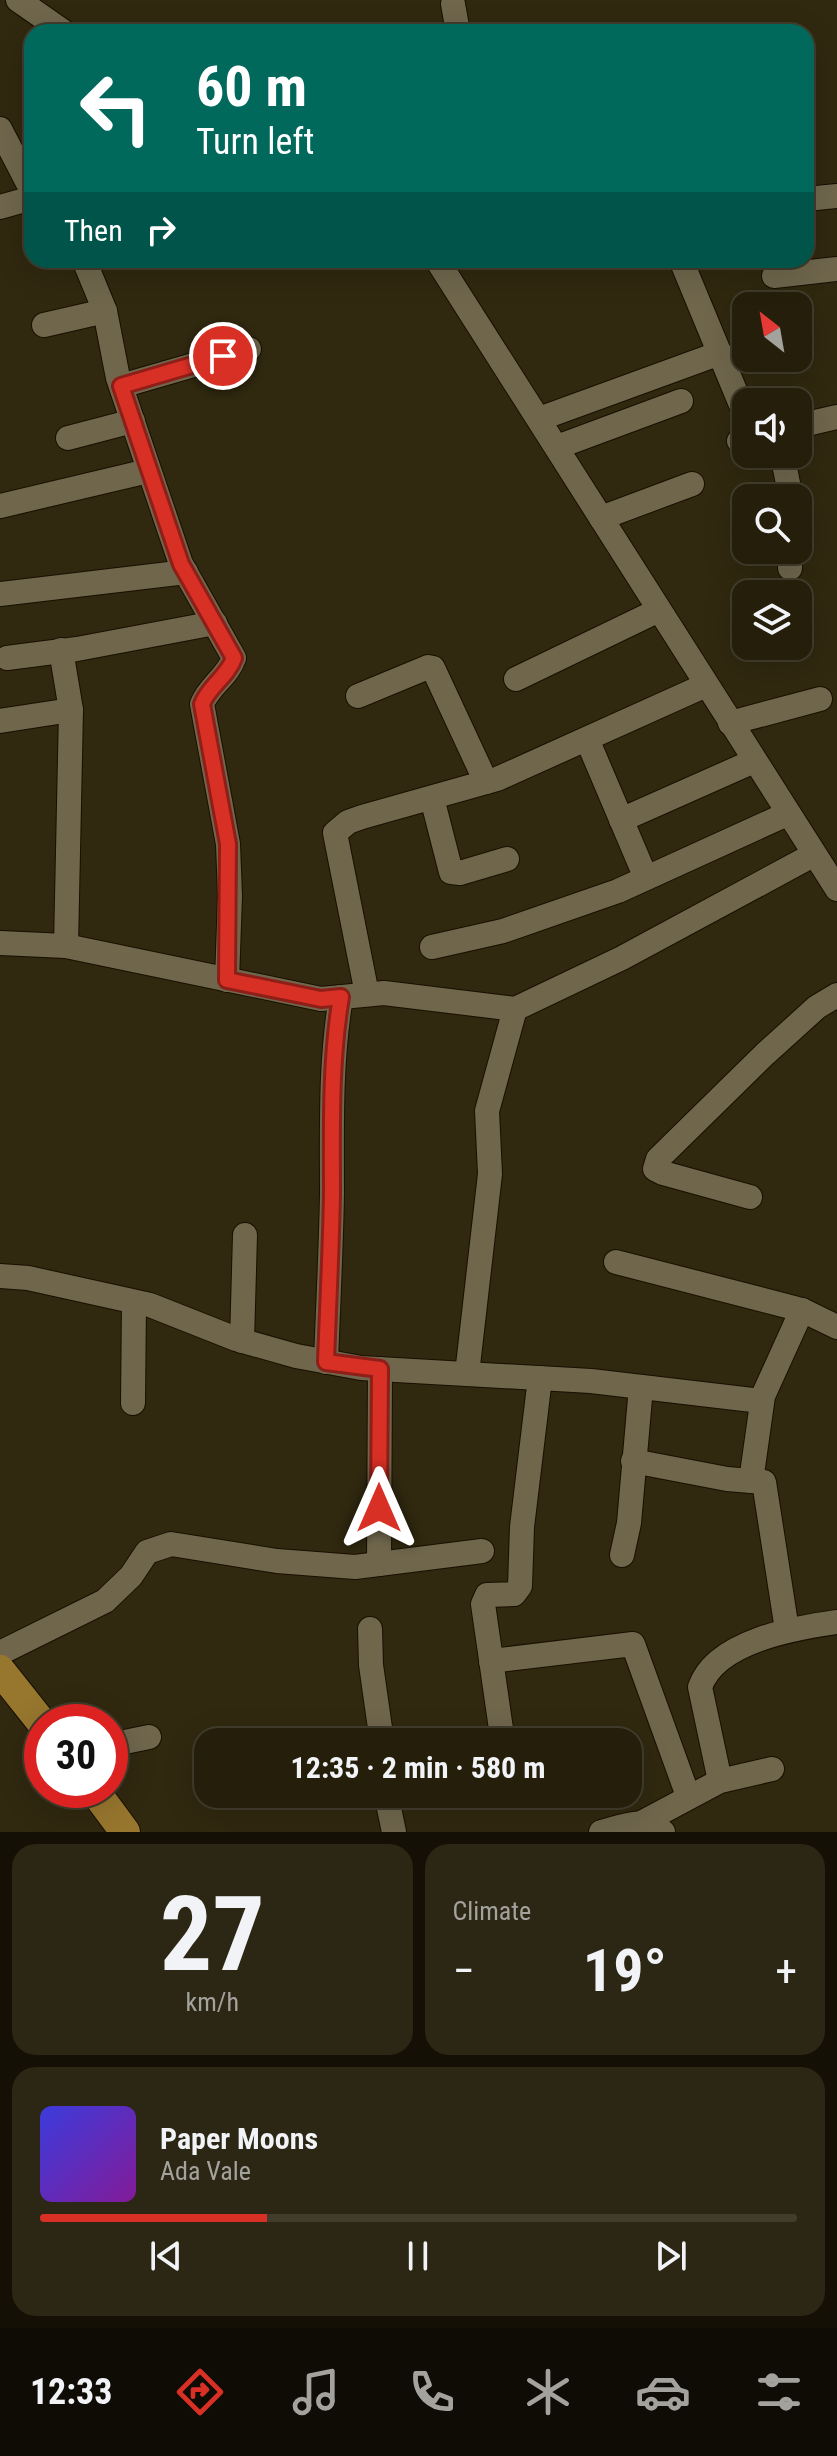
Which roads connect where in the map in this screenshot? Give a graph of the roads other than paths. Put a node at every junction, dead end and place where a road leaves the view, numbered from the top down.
1 (18, 0) edge
2 (453, 4) dead end
3 (52, 24) edge
4 (457, 24) edge
5 (0, 129) edge
6 (24, 176) edge
7 (837, 196) edge
8 (814, 198) edge
9 (24, 200) edge
10 (0, 207) edge
11 (87, 268) edge
12 (442, 268) edge
13 (684, 268) edge
14 (837, 269) edge
15 (774, 276) dead end
16 (105, 311) junction
17 (44, 325) dead end
18 (249, 349) dead end
19 (720, 353) junction
20 (121, 386) junction
21 (734, 388) edge
22 (681, 401) dead end
23 (837, 417) edge
24 (539, 419) junction
25 (133, 421) junction
26 (812, 423) edge
27 (68, 438) dead end
28 (557, 447) junction
29 (148, 471) junction
30 (692, 484) dead end
31 (0, 506) edge
32 (601, 518) junction
33 (186, 572) junction
34 (0, 594) edge
35 (659, 610) junction
36 (215, 623) junction
37 (61, 650) junction
38 (7, 658) dead end
39 (516, 679) dead end
40 (706, 685) junction
41 (358, 696) dead end
42 (820, 699) dead end
43 (71, 710) junction
44 (0, 721) edge
45 (730, 723) junction
46 (587, 739) junction
47 (754, 761) junction
48 (486, 782) junction
49 (432, 798) junction
50 (787, 814) junction
51 (621, 820) junction
52 (813, 855) junction
53 (507, 859) dead end
54 (646, 878) junction
55 (837, 889) edge
56 (0, 943) edge
57 (66, 946) junction
58 (432, 947) dead end
59 (227, 980) junction
60 (367, 994) junction
61 (837, 995) edge
62 (341, 997) junction
63 (515, 1009) junction
64 (750, 1197) dead end
65 (245, 1235) dead end
66 (616, 1262) dead end
67 (0, 1276) edge
68 (134, 1302) junction
69 (802, 1310) junction
70 (837, 1327) edge
71 (242, 1341) junction
72 (326, 1362) junction
73 (380, 1369) junction
74 (467, 1374) junction
75 (540, 1378) junction
76 (641, 1387) junction
77 (761, 1401) junction
78 (133, 1403) dead end
79 (633, 1461) junction
80 (751, 1481) junction
81 (482, 1551) dead end
82 (622, 1555) dead end
83 (379, 1564) junction
84 (837, 1624) edge
85 (370, 1629) dead end
86 (787, 1630) junction
87 (0, 1653) edge
88 (491, 1661) junction
89 (0, 1670) edge
90 (27, 1704) edge
91 (380, 1728) edge
92 (501, 1728) edge
93 (149, 1737) dead end
94 (128, 1741) edge
95 (772, 1769) dead end
96 (720, 1781) junction
97 (688, 1796) junction
98 (107, 1808) edge
99 (389, 1808) edge
100 (653, 1827) edge
101 (125, 1832) edge
102 (394, 1832) edge
103 (601, 1832) edge

1 - 3 street
2 - 4 street
5 - 6 street
7 - 8 street
9 - 10 street
11 - 16 street
12 - 24 street
13 - 19 street
14 - 15 street
16 - 17 street
16 - 20 street
18 - 20 street
19 - 21 street
19 - 24 street
20 - 25 street
22 - 28 street
23 - 26 street
24 - 28 street
25 - 27 street
25 - 29 street
28 - 32 street
29 - 31 street
29 - 33 street
30 - 32 street
32 - 35 street
33 - 34 street
33 - 36 street
35 - 39 street
35 - 40 street
36 - 37 street
36 - 59 street
37 - 38 street
37 - 43 street
40 - 45 street
40 - 46 street
41 - 48 street
42 - 45 street
43 - 44 street
43 - 57 street
45 - 47 street
46 - 48 street
46 - 51 street
47 - 50 street
47 - 51 street
48 - 49 street
49 - 53 street
49 - 60 street
50 - 52 street
50 - 54 street
51 - 54 street
52 - 55 street
52 - 63 street
54 - 58 street
56 - 57 street
57 - 59 street
59 - 62 street
60 - 62 street
60 - 63 street
61 - 64 street
62 - 72 street
63 - 74 street
65 - 71 street
66 - 69 street
67 - 68 street
68 - 71 street
68 - 78 street
69 - 70 street
69 - 77 street
71 - 72 street
72 - 73 street
73 - 74 street
73 - 83 street
74 - 75 street
75 - 76 street
75 - 88 street
76 - 77 street
76 - 79 street
77 - 80 street
79 - 80 street
79 - 82 street
80 - 86 street
81 - 83 street
83 - 87 street
84 - 86 street
85 - 91 street
86 - 96 street
88 - 92 street
88 - 97 street
89 - 90 main road
93 - 94 street
95 - 96 street
96 - 97 street
97 - 100 street
98 - 101 main road
99 - 102 street
100 - 103 street

